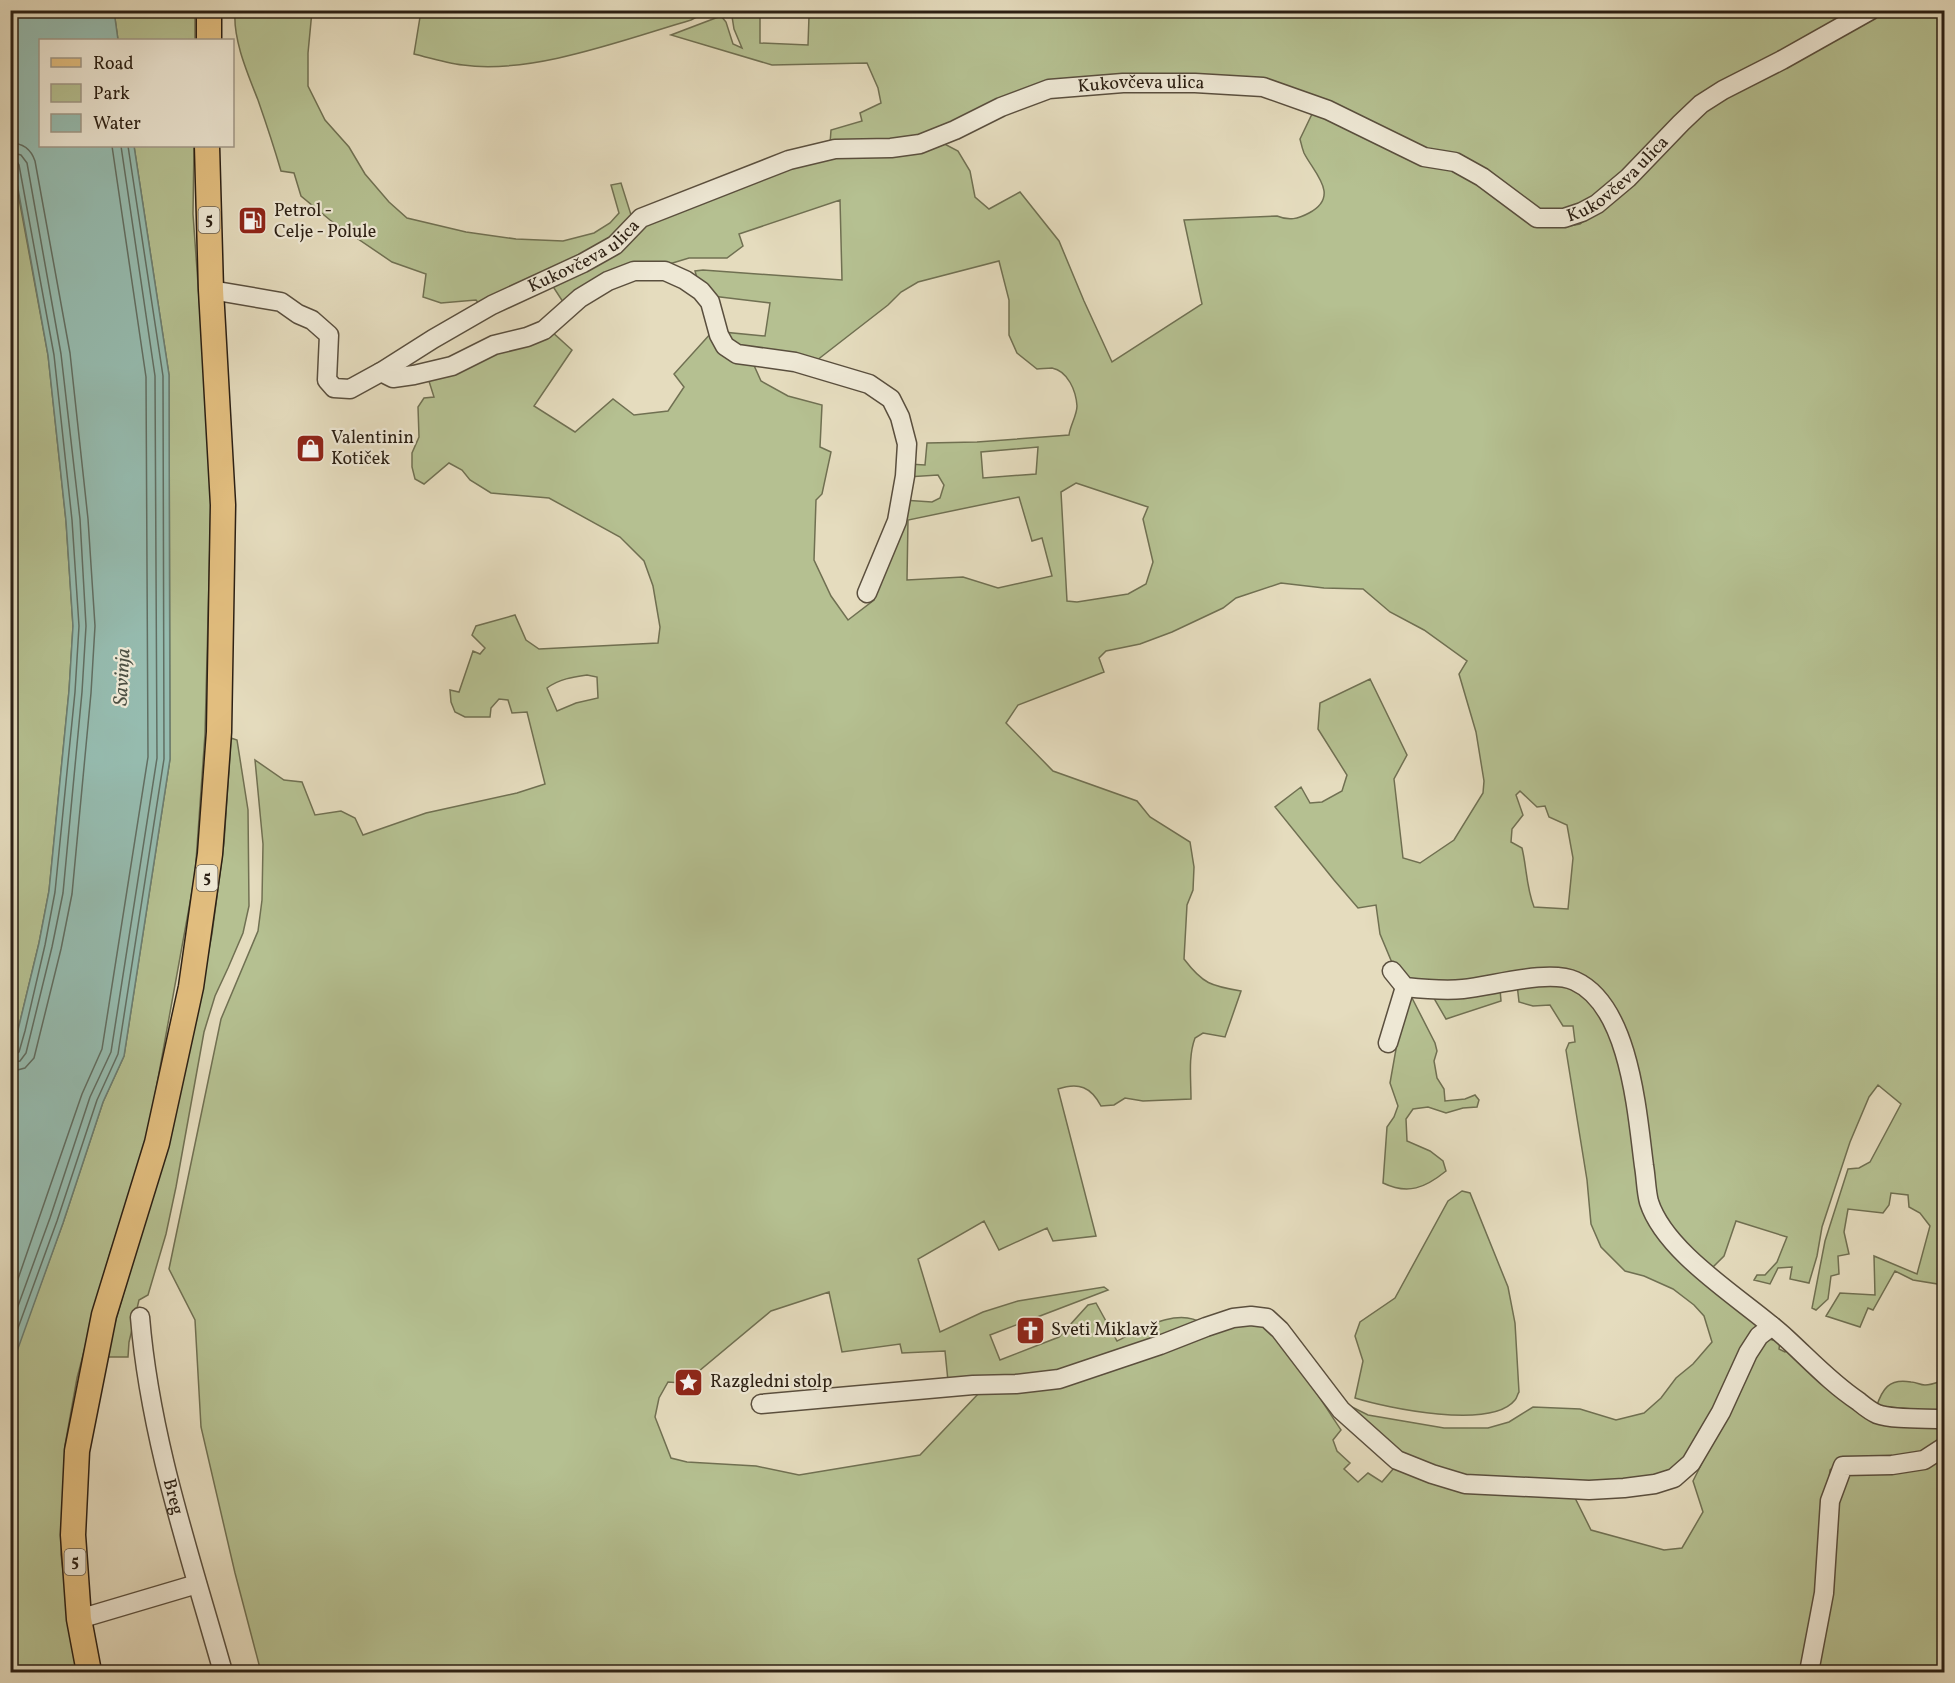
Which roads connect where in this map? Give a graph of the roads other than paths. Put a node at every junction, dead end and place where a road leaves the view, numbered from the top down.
1 (209, 10) edge
2 (1870, 10) edge
3 (209, 39) edge
4 (207, 147) edge
5 (211, 291) junction
6 (381, 372) junction
7 (867, 593) dead end
8 (1392, 971) dead end
9 (1405, 987) junction
10 (1388, 1043) dead end
11 (140, 1317) dead end
12 (1772, 1326) junction
13 (761, 1404) dead end
14 (1944, 1419) edge
15 (1944, 1447) edge
16 (197, 1584) junction
17 (79, 1619) junction
18 (89, 1672) edge
19 (223, 1672) edge
20 (1809, 1672) edge

1 - 3 main road
2 - 6 street, Kukovčeva ulica
4 - 5 main road, 5
5 - 6 street, Kukovčeva ulica
5 - 17 main road, 5
6 - 7 street, Kukovčeva ulica
8 - 9 street
9 - 10 street
9 - 12 street
11 - 16 street, Breg
12 - 13 street
12 - 14 street
15 - 20 street
16 - 17 street
16 - 19 street, Breg
17 - 18 main road, 5

